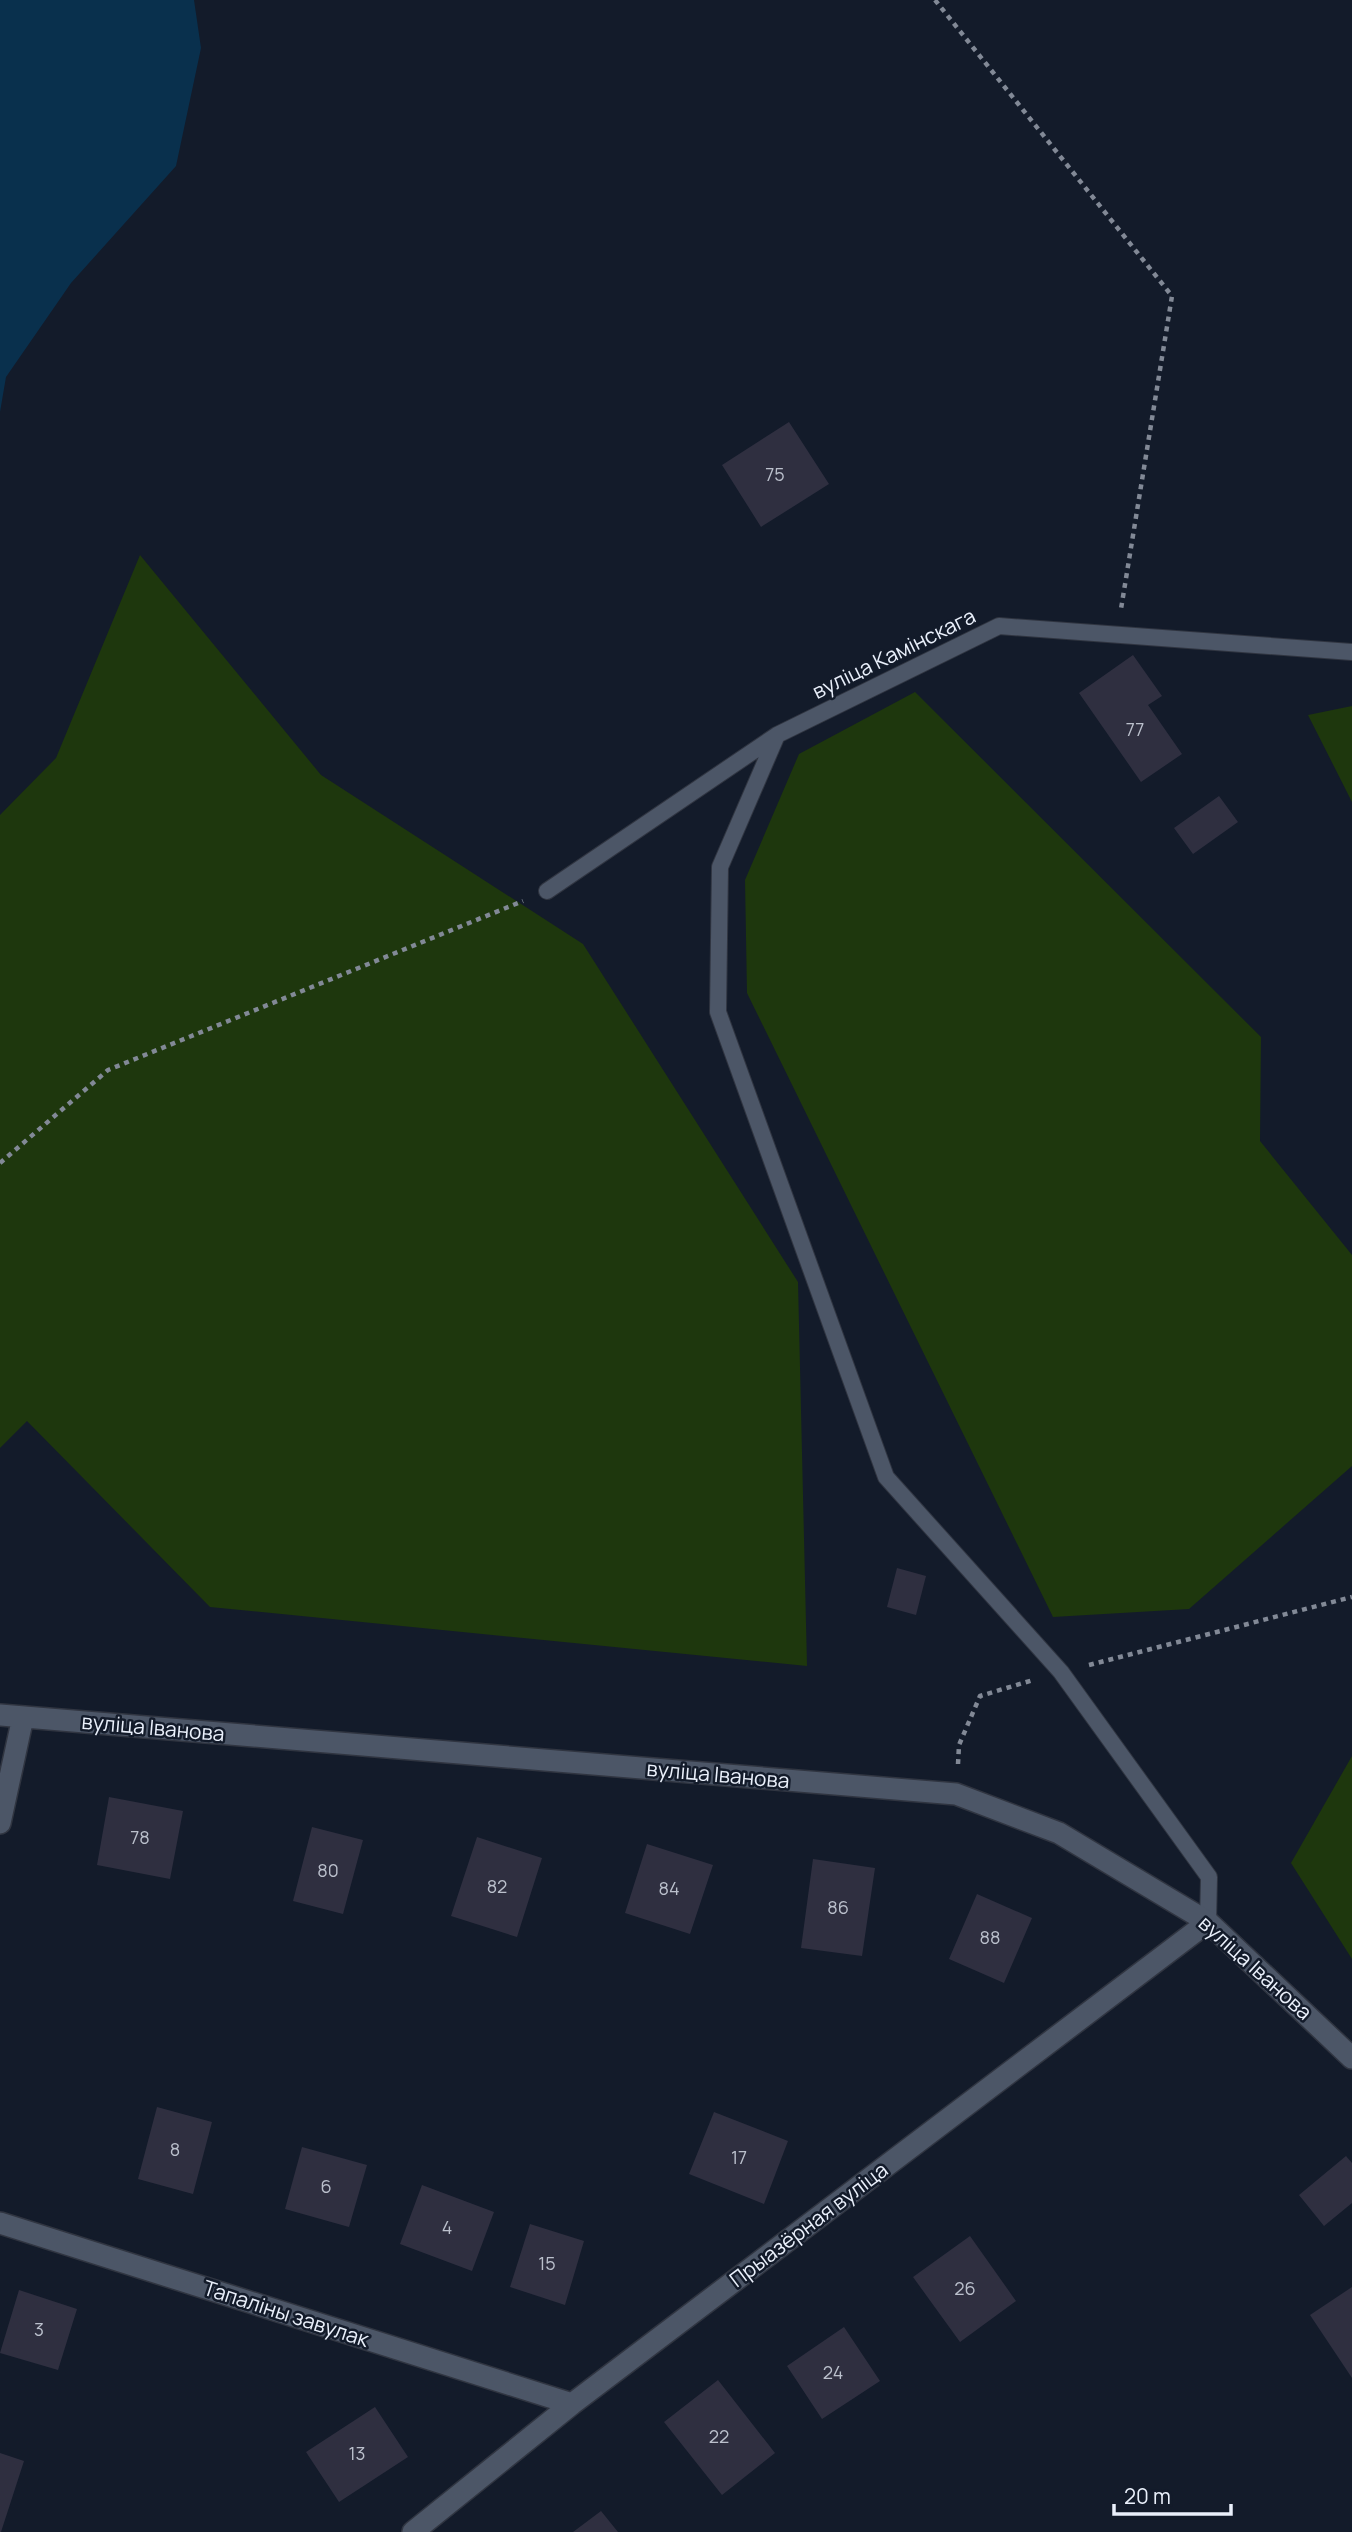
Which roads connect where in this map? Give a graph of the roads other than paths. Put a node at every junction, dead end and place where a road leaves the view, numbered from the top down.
1 (1352, 652) edge
2 (777, 735) junction
3 (547, 891) road end
4 (0, 1715) edge
5 (23, 1717) junction
6 (0, 1823) edge
7 (1208, 1922) junction
8 (1352, 2058) edge
9 (0, 2223) edge
10 (572, 2404) junction
11 (413, 2532) edge

1 - 2 lane, вуліца Камінскага
2 - 3 lane, вуліца Камінскага
2 - 7 lane
4 - 5 street, вуліца Іванова
5 - 6 street
5 - 7 street, вуліца Іванова
7 - 8 street, вуліца Іванова
7 - 10 street, Прыазёрная вуліца
9 - 10 street, Тапаліны завулак
10 - 11 street, Прыазёрная вуліца

